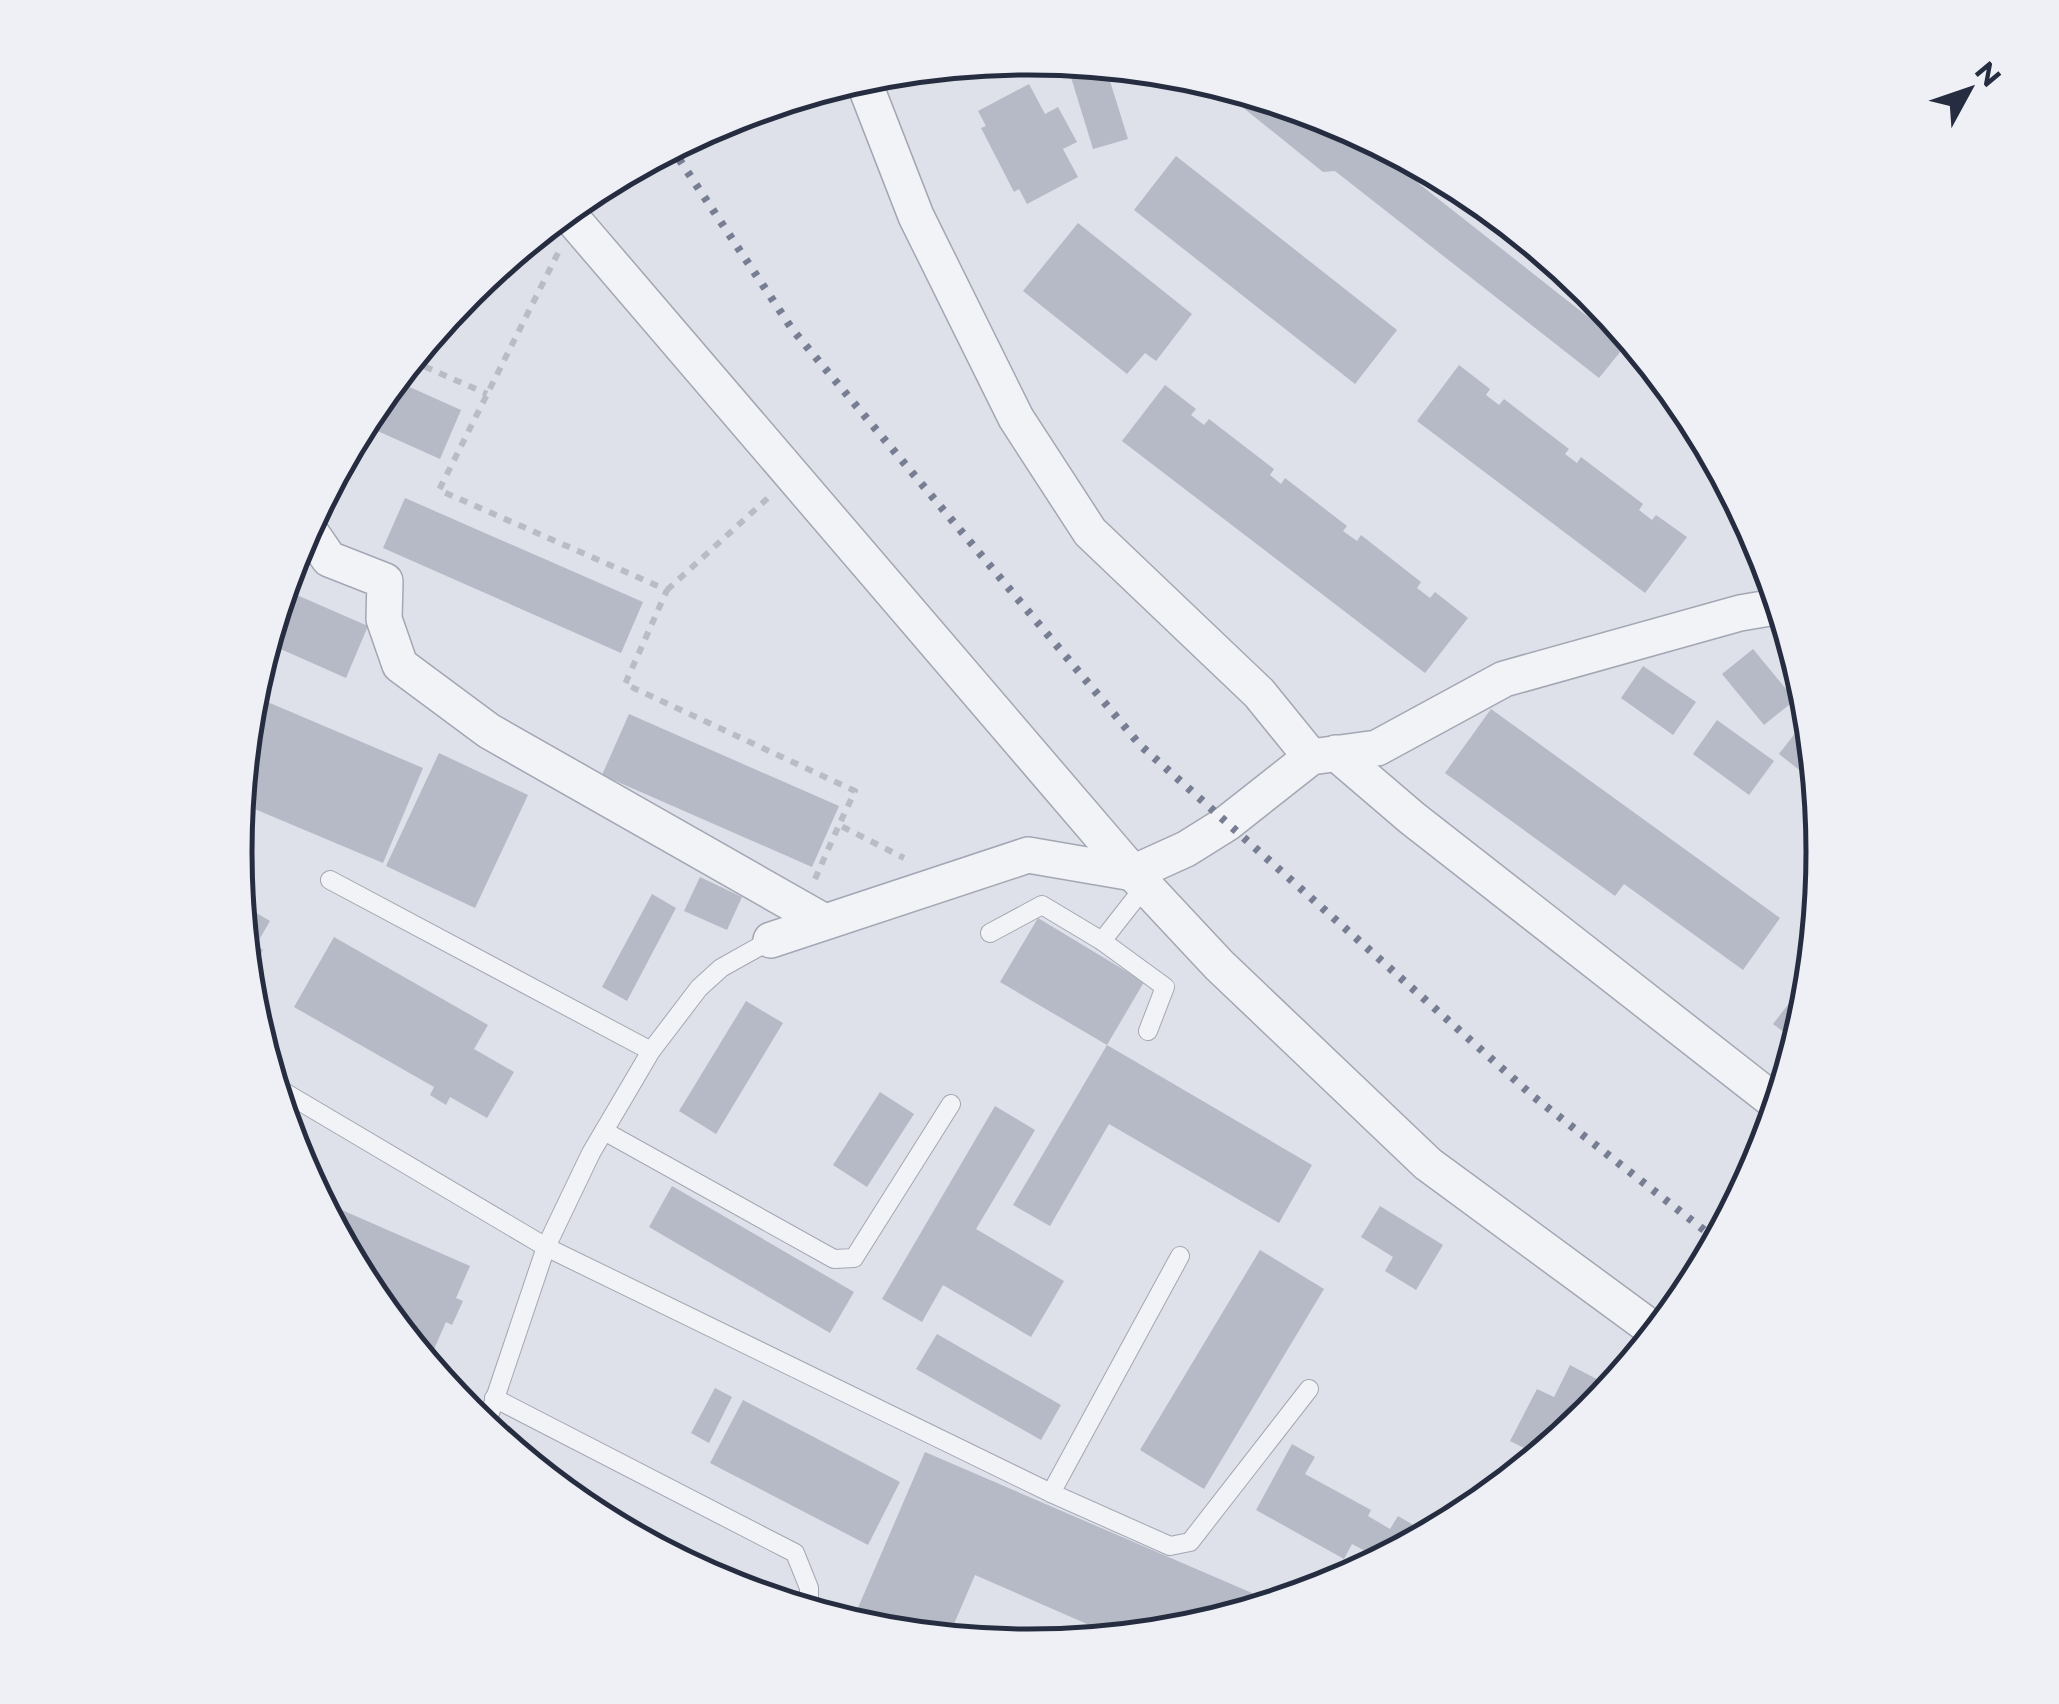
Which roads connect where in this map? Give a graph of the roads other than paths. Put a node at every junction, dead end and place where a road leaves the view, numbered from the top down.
1 (868, 92) edge
2 (576, 222) edge
3 (317, 543) edge
4 (1767, 608) edge
5 (1323, 755) junction
6 (1139, 879) junction
7 (330, 880) dead end
8 (812, 915) junction
9 (990, 933) dead end
10 (771, 940) joint
11 (1102, 941) junction
12 (1148, 1031) dead end
13 (651, 1051) junction
14 (1767, 1096) edge
15 (292, 1097) edge
16 (951, 1104) dead end
17 (604, 1131) junction
18 (546, 1247) junction
19 (1180, 1256) dead end
20 (1646, 1324) edge
21 (1309, 1390) dead end
22 (494, 1398) junction
23 (490, 1411) edge
24 (1052, 1492) junction
25 (809, 1597) edge

1 - 5 street
2 - 6 street
3 - 8 street
4 - 5 street
5 - 6 street
5 - 14 street
6 - 8 street
6 - 11 lane
6 - 20 street
7 - 13 lane
8 - 10 street
9 - 11 lane
10 - 13 lane
11 - 12 lane
13 - 17 lane
15 - 18 lane
16 - 17 lane
17 - 18 lane
18 - 22 lane
18 - 24 lane
19 - 24 lane
21 - 24 lane
22 - 23 lane
22 - 25 lane

